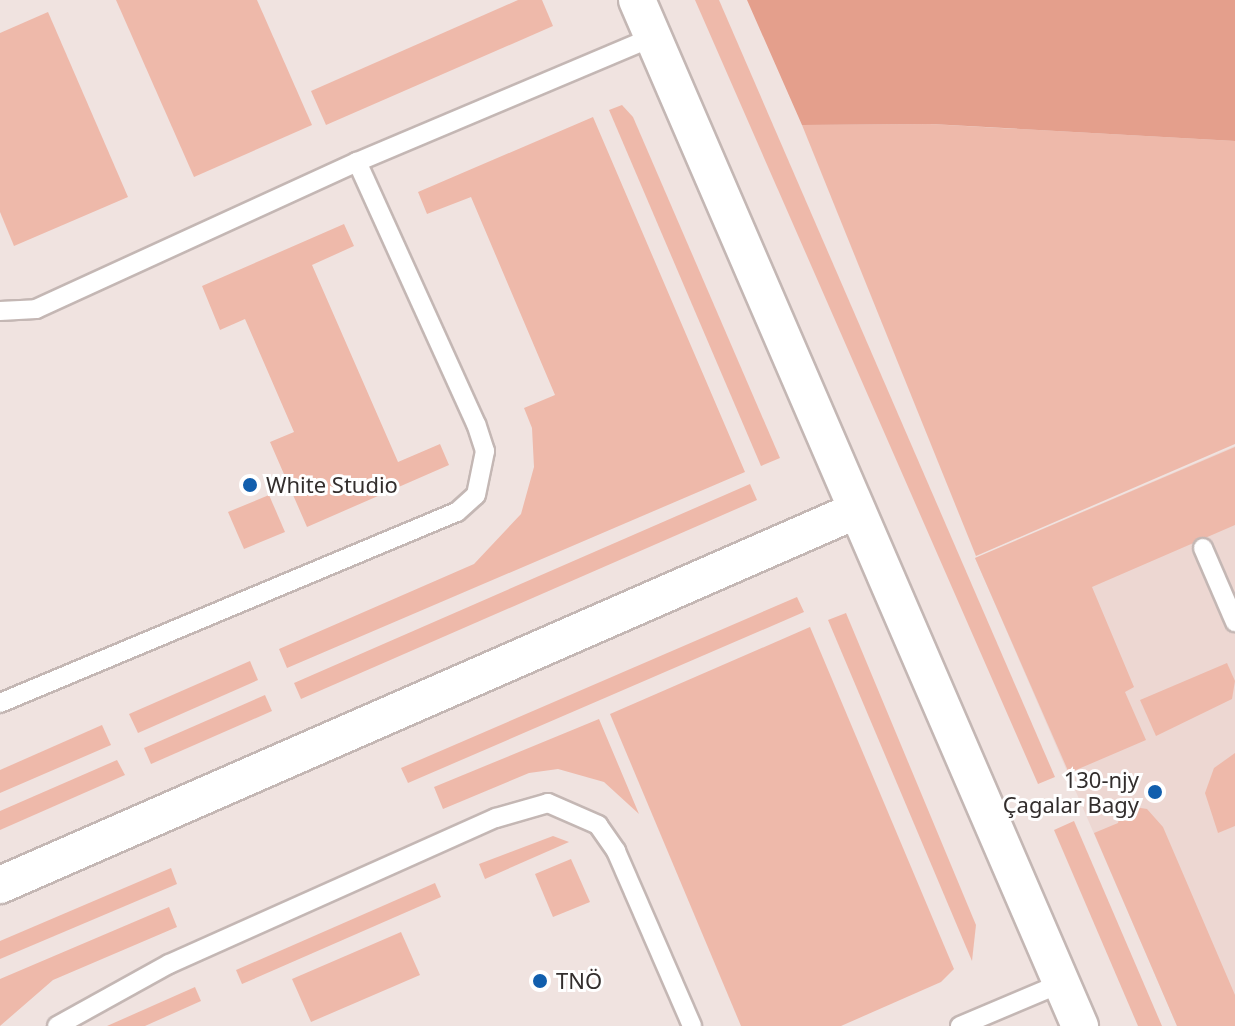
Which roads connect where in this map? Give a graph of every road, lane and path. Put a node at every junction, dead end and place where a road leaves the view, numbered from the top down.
1 (637, 0) edge
2 (653, 37) junction
3 (357, 162) junction
4 (0, 311) edge
5 (857, 510) junction
6 (1203, 548) dead end
7 (1235, 622) edge
8 (0, 703) edge
9 (0, 885) edge
10 (1062, 983) junction
11 (57, 1026) edge
12 (692, 1026) edge
13 (960, 1026) edge
14 (1080, 1026) edge

1 - 2 street
2 - 3 lane
2 - 5 street
3 - 4 lane
3 - 8 lane
5 - 9 street
5 - 10 street
6 - 7 lane
10 - 13 lane
10 - 14 street
11 - 12 lane

